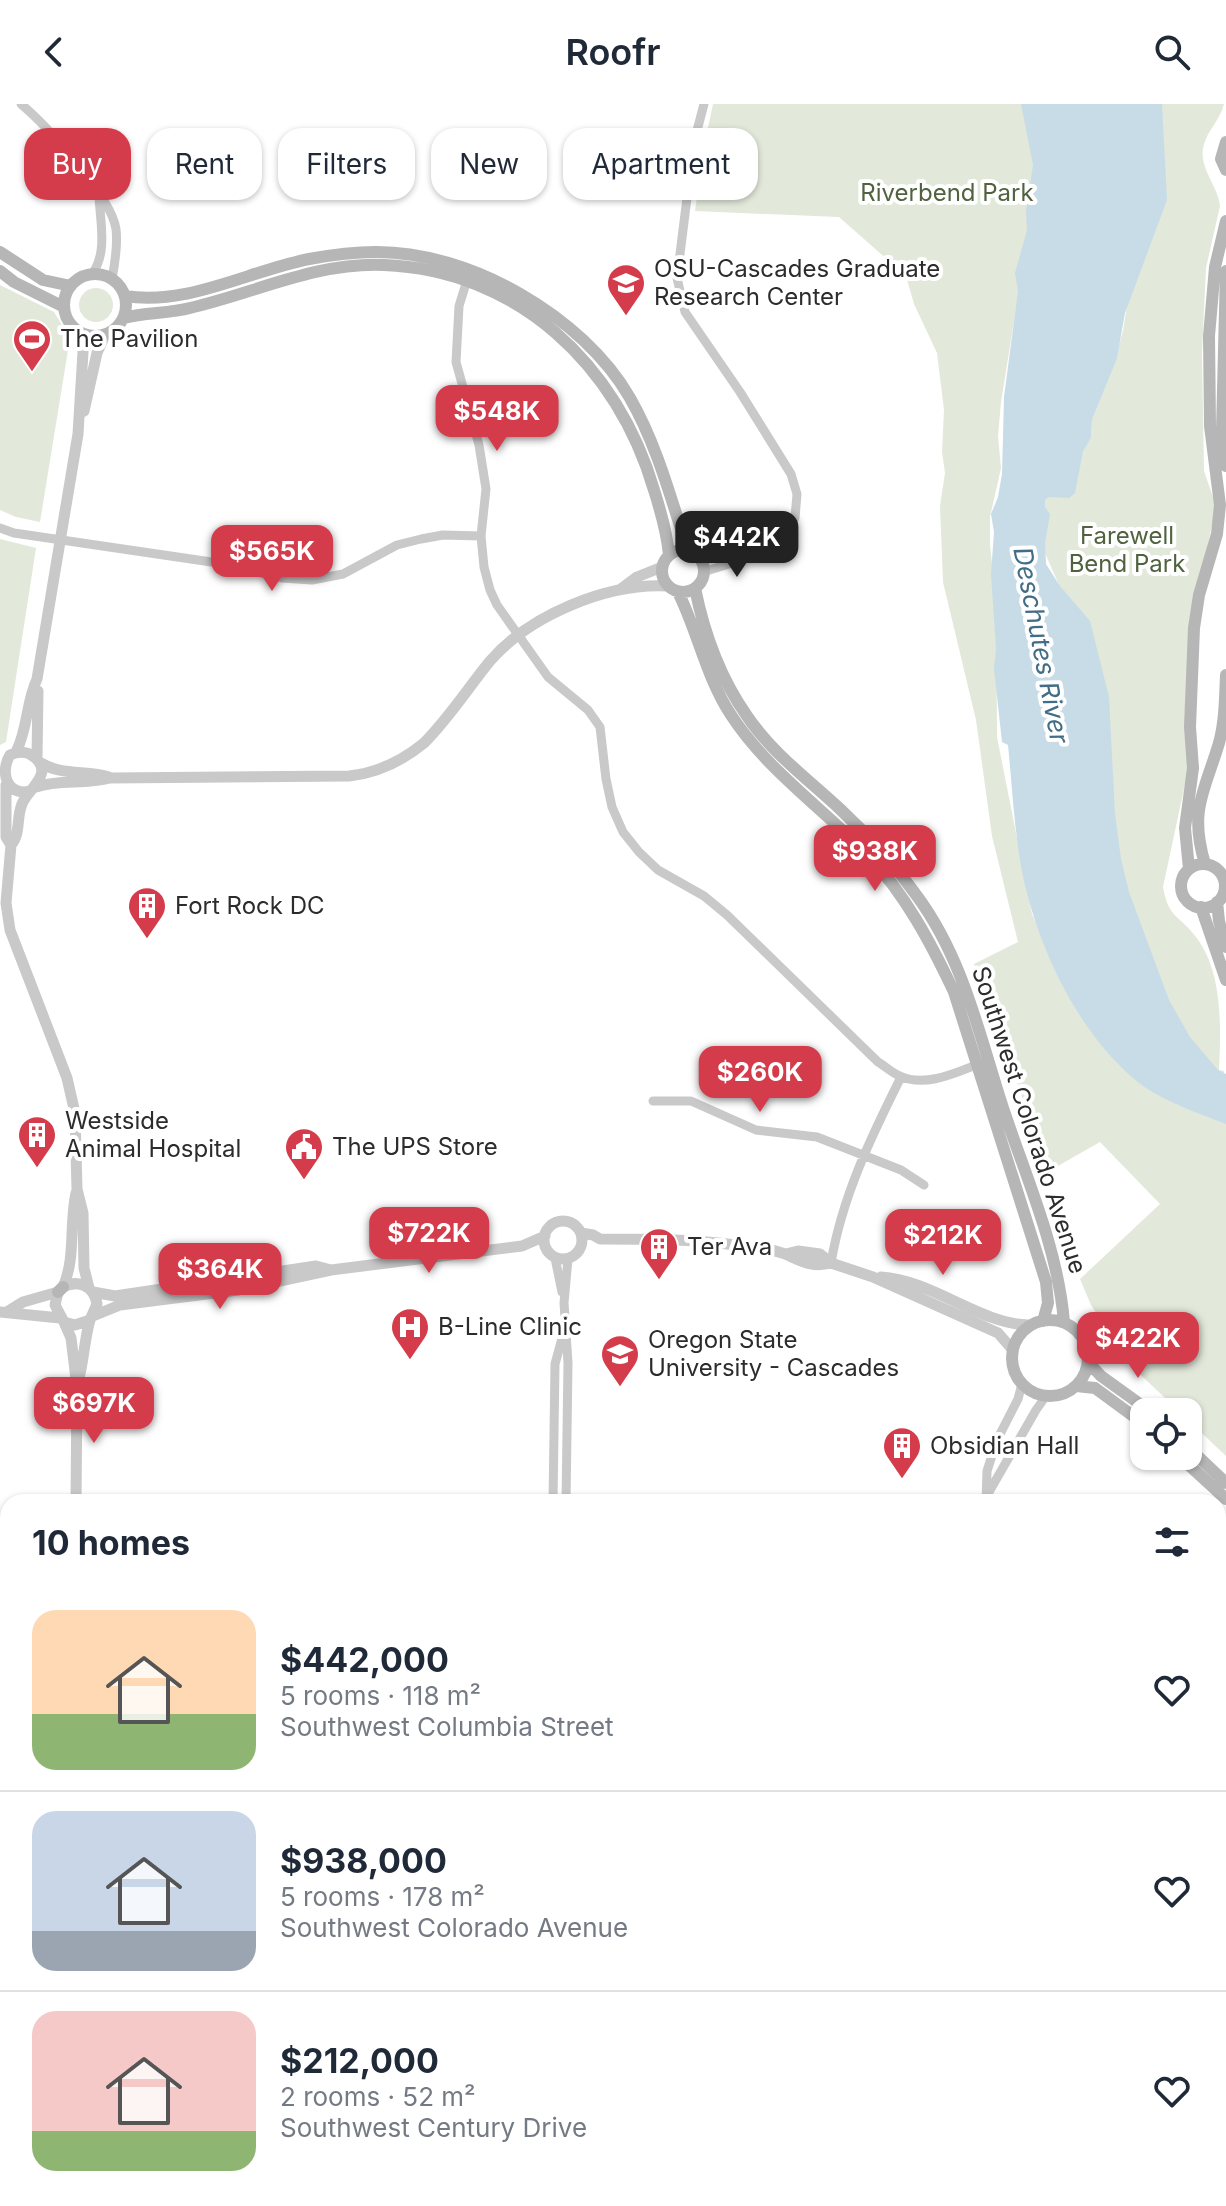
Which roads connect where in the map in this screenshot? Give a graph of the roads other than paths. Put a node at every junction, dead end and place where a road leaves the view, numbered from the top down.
1 (21, 104) edge
2 (704, 104) edge
3 (44, 128) edge
4 (1226, 142) edge
5 (1226, 170) edge
6 (99, 200) edge
7 (102, 200) edge
8 (1226, 221) edge
9 (0, 252) edge
10 (0, 271) edge
11 (1226, 271) edge
12 (92, 274) junction
13 (468, 276) junction
14 (112, 279) junction
15 (71, 286) junction
16 (125, 296) junction
17 (64, 307) junction
18 (124, 318) junction
19 (81, 333) junction
20 (105, 335) junction
21 (78, 434) junction
22 (1226, 466) edge
23 (0, 528) edge
24 (481, 536) junction
25 (60, 540) junction
26 (666, 561) junction
27 (697, 561) junction
28 (695, 588) junction
29 (621, 589) junction
30 (673, 589) junction
31 (518, 636) junction
32 (1226, 675) edge
33 (37, 679) junction
34 (7, 757) edge
35 (38, 760) junction
36 (110, 778) junction
37 (3, 781) edge
38 (33, 789) junction
39 (11, 845) junction
40 (1205, 864) junction
41 (1189, 869) junction
42 (1217, 902) junction
43 (1201, 907) junction
44 (1226, 947) edge
45 (1226, 980) edge
46 (982, 1063) junction
47 (901, 1077) junction
48 (653, 1101) dead end
49 (864, 1155) junction
50 (924, 1185) dead end
51 (77, 1189) junction
52 (545, 1236) junction
53 (581, 1240) junction
54 (522, 1246) junction
55 (557, 1256) junction
56 (831, 1263) junction
57 (331, 1270) junction
58 (873, 1277) junction
59 (223, 1279) junction
60 (60, 1290) junction
61 (91, 1290) junction
62 (180, 1298) junction
63 (3, 1312) edge
64 (91, 1318) junction
65 (62, 1320) junction
66 (1043, 1321) junction
67 (1064, 1322) junction
68 (1028, 1325) junction
69 (564, 1331) junction
70 (1012, 1349) junction
71 (1088, 1362) junction
72 (1022, 1384) junction
73 (1076, 1386) junction
74 (77, 1387) junction
75 (1046, 1396) junction
76 (1132, 1398) edge
77 (1130, 1414) edge
78 (1202, 1460) edge
79 (1194, 1470) edge
80 (1226, 1483) edge
81 (76, 1494) edge
82 (553, 1494) edge
83 (566, 1494) edge
84 (987, 1494) edge
85 (989, 1494) edge
86 (1221, 1494) edge

1 - 3 street
2 - 27 street
4 - 5 main road
6 - 12 street
7 - 14 street
8 - 41 main road
9 - 15 main road
10 - 17 main road
11 - 22 main road
12 - 14 main road
12 - 15 main road
13 - 16 main road
13 - 18 main road
13 - 24 street
13 - 26 main road
13 - 27 main road
14 - 16 main road
15 - 17 main road
16 - 18 main road
17 - 19 main road
18 - 20 main road
19 - 20 main road
19 - 21 street
20 - 21 street
21 - 25 street
23 - 25 street
24 - 25 street
24 - 31 street
25 - 33 street
26 - 27 main road
26 - 29 street
26 - 30 main road
27 - 28 main road
28 - 30 main road
28 - 46 main road, Southwest Colorado Avenue
29 - 30 street
29 - 31 street
30 - 46 main road, Southwest Colorado Avenue
31 - 36 street
31 - 47 street
32 - 40 main road
33 - 34 street
33 - 35 street
34 - 35 street
34 - 37 street
35 - 36 street
35 - 38 street
36 - 38 street
37 - 38 street
37 - 39 street
38 - 39 street
39 - 51 street
40 - 41 main road
40 - 42 main road
41 - 43 main road
42 - 43 main road
42 - 44 main road
43 - 45 main road
46 - 47 street
46 - 66 main road, Southwest Colorado Avenue
46 - 67 main road, Southwest Colorado Avenue
47 - 49 street
48 - 49 street
49 - 50 street
49 - 56 street
51 - 60 street
51 - 61 street
52 - 53 street
52 - 54 street
52 - 55 street
53 - 55 street
53 - 56 street
54 - 55 street
54 - 57 street
55 - 69 street
56 - 58 street
57 - 59 street
57 - 62 street
58 - 68 street
58 - 70 street
59 - 61 street
59 - 62 street
60 - 61 street
60 - 63 street
60 - 65 street
61 - 64 street
62 - 64 street
63 - 65 street
64 - 65 street
64 - 74 street
65 - 74 street
66 - 67 main road
66 - 68 main road
67 - 71 main road
68 - 70 main road
69 - 82 street
69 - 83 street
70 - 72 main road
71 - 73 main road
71 - 76 main road
72 - 75 main road
72 - 84 street
73 - 75 main road
73 - 77 main road
74 - 81 street
75 - 85 street
78 - 80 main road
79 - 86 main road

